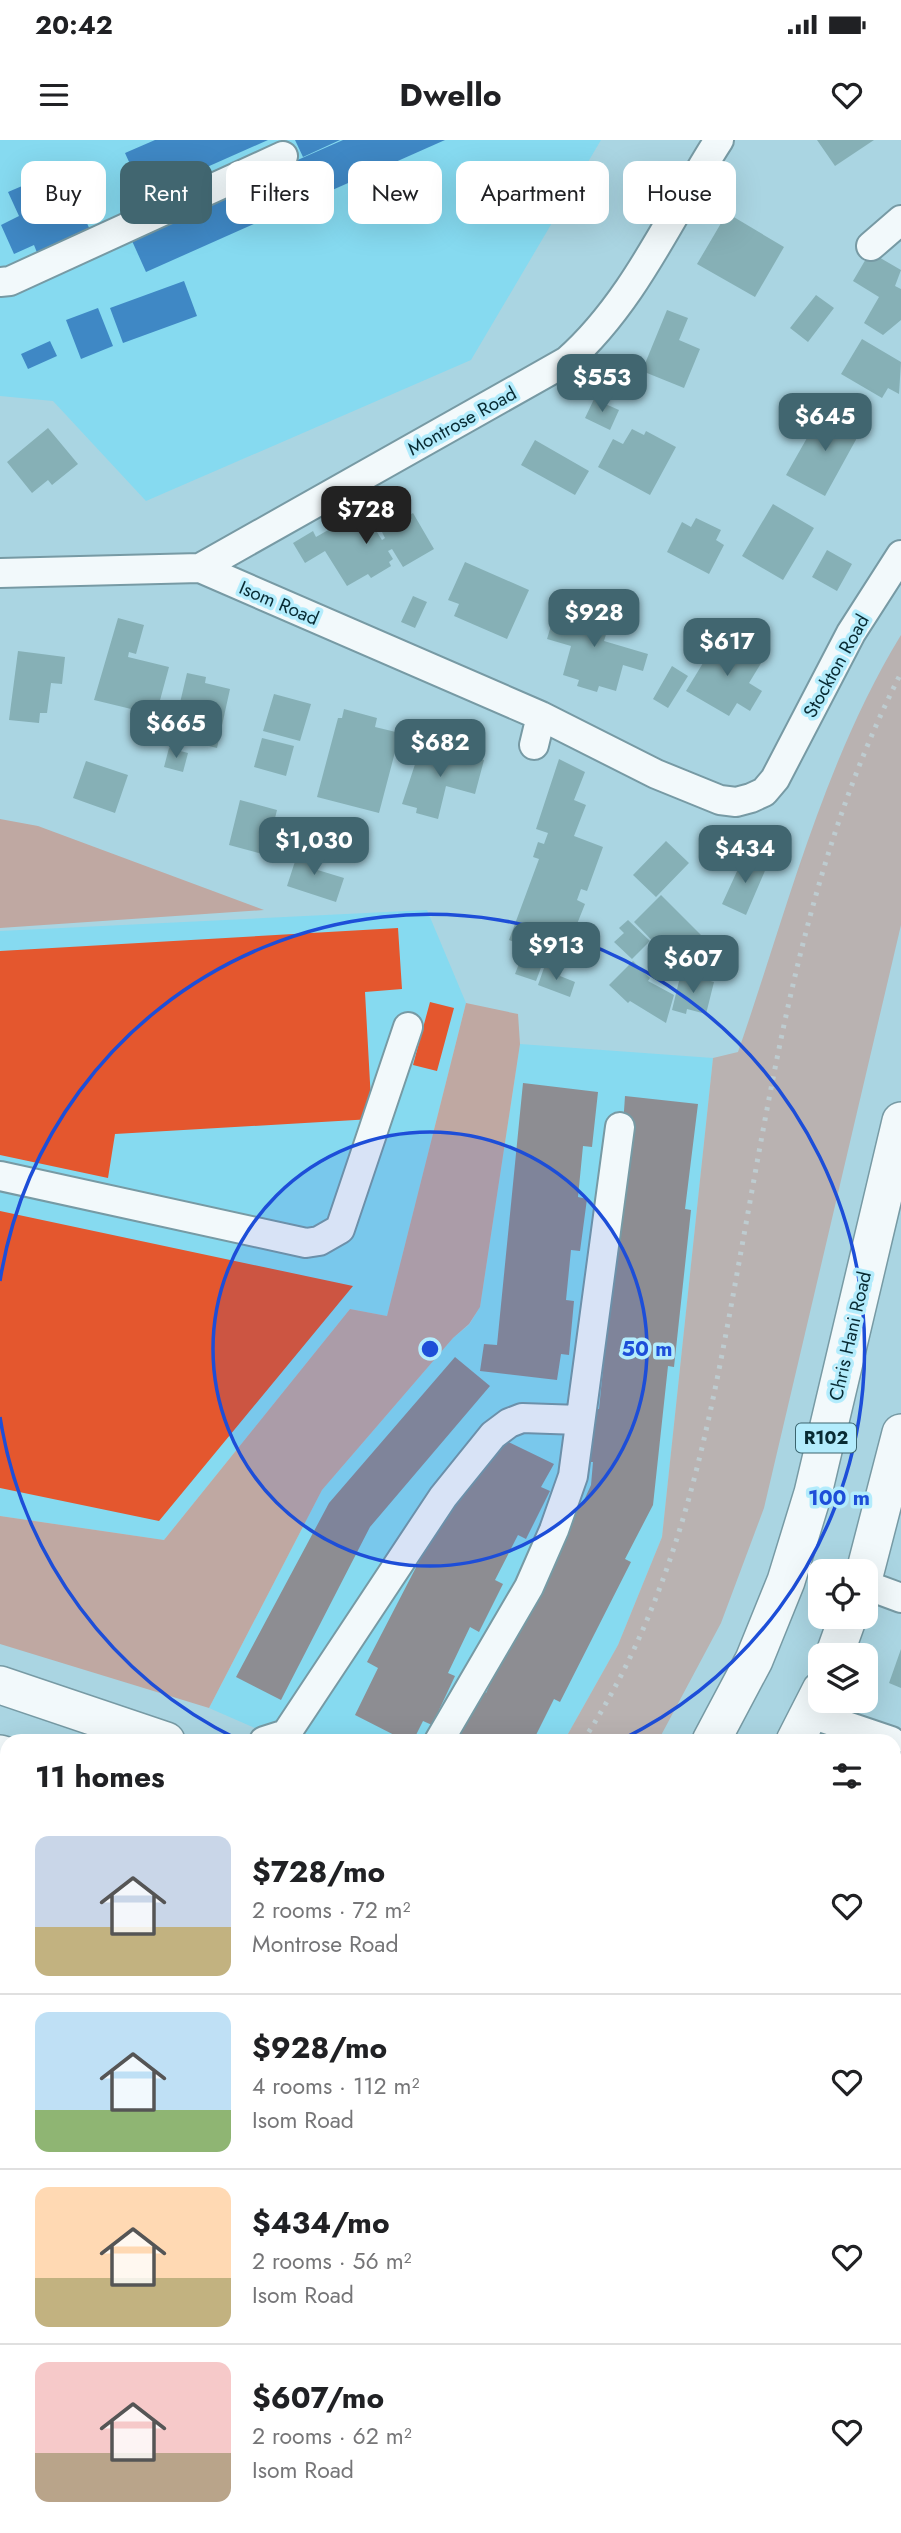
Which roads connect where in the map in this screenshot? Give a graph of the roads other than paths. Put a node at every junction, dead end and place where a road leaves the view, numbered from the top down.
1 (719, 140) edge
2 (283, 156) dead end
3 (901, 220) edge
4 (871, 246) dead end
5 (0, 282) edge
6 (901, 555) edge
7 (200, 568) junction
8 (0, 573) edge
9 (541, 716) junction
10 (534, 744) dead end
11 (775, 779) joint
12 (408, 1027) dead end
13 (620, 1127) dead end
14 (898, 1154) edge
15 (0, 1176) edge
16 (580, 1420) junction
17 (901, 1433) edge
18 (868, 1559) edge
19 (878, 1589) edge
20 (901, 1598) edge
21 (0, 1685) edge
22 (809, 1715) edge
23 (145, 1734) edge
24 (283, 1734) edge
25 (443, 1734) edge
26 (715, 1734) edge
27 (868, 1734) edge

1 - 7 street, Montrose Road
2 - 5 street
3 - 4 street
6 - 11 street, Stockton Road
7 - 8 street, Isom Road
7 - 9 street, Isom Road
9 - 10 street
9 - 11 street, Isom Road
12 - 15 street
13 - 16 street
14 - 26 main road, Chris Hani Road / R102
16 - 24 street
16 - 25 street
17 - 18 main road
19 - 20 street
21 - 23 main road
22 - 27 street

